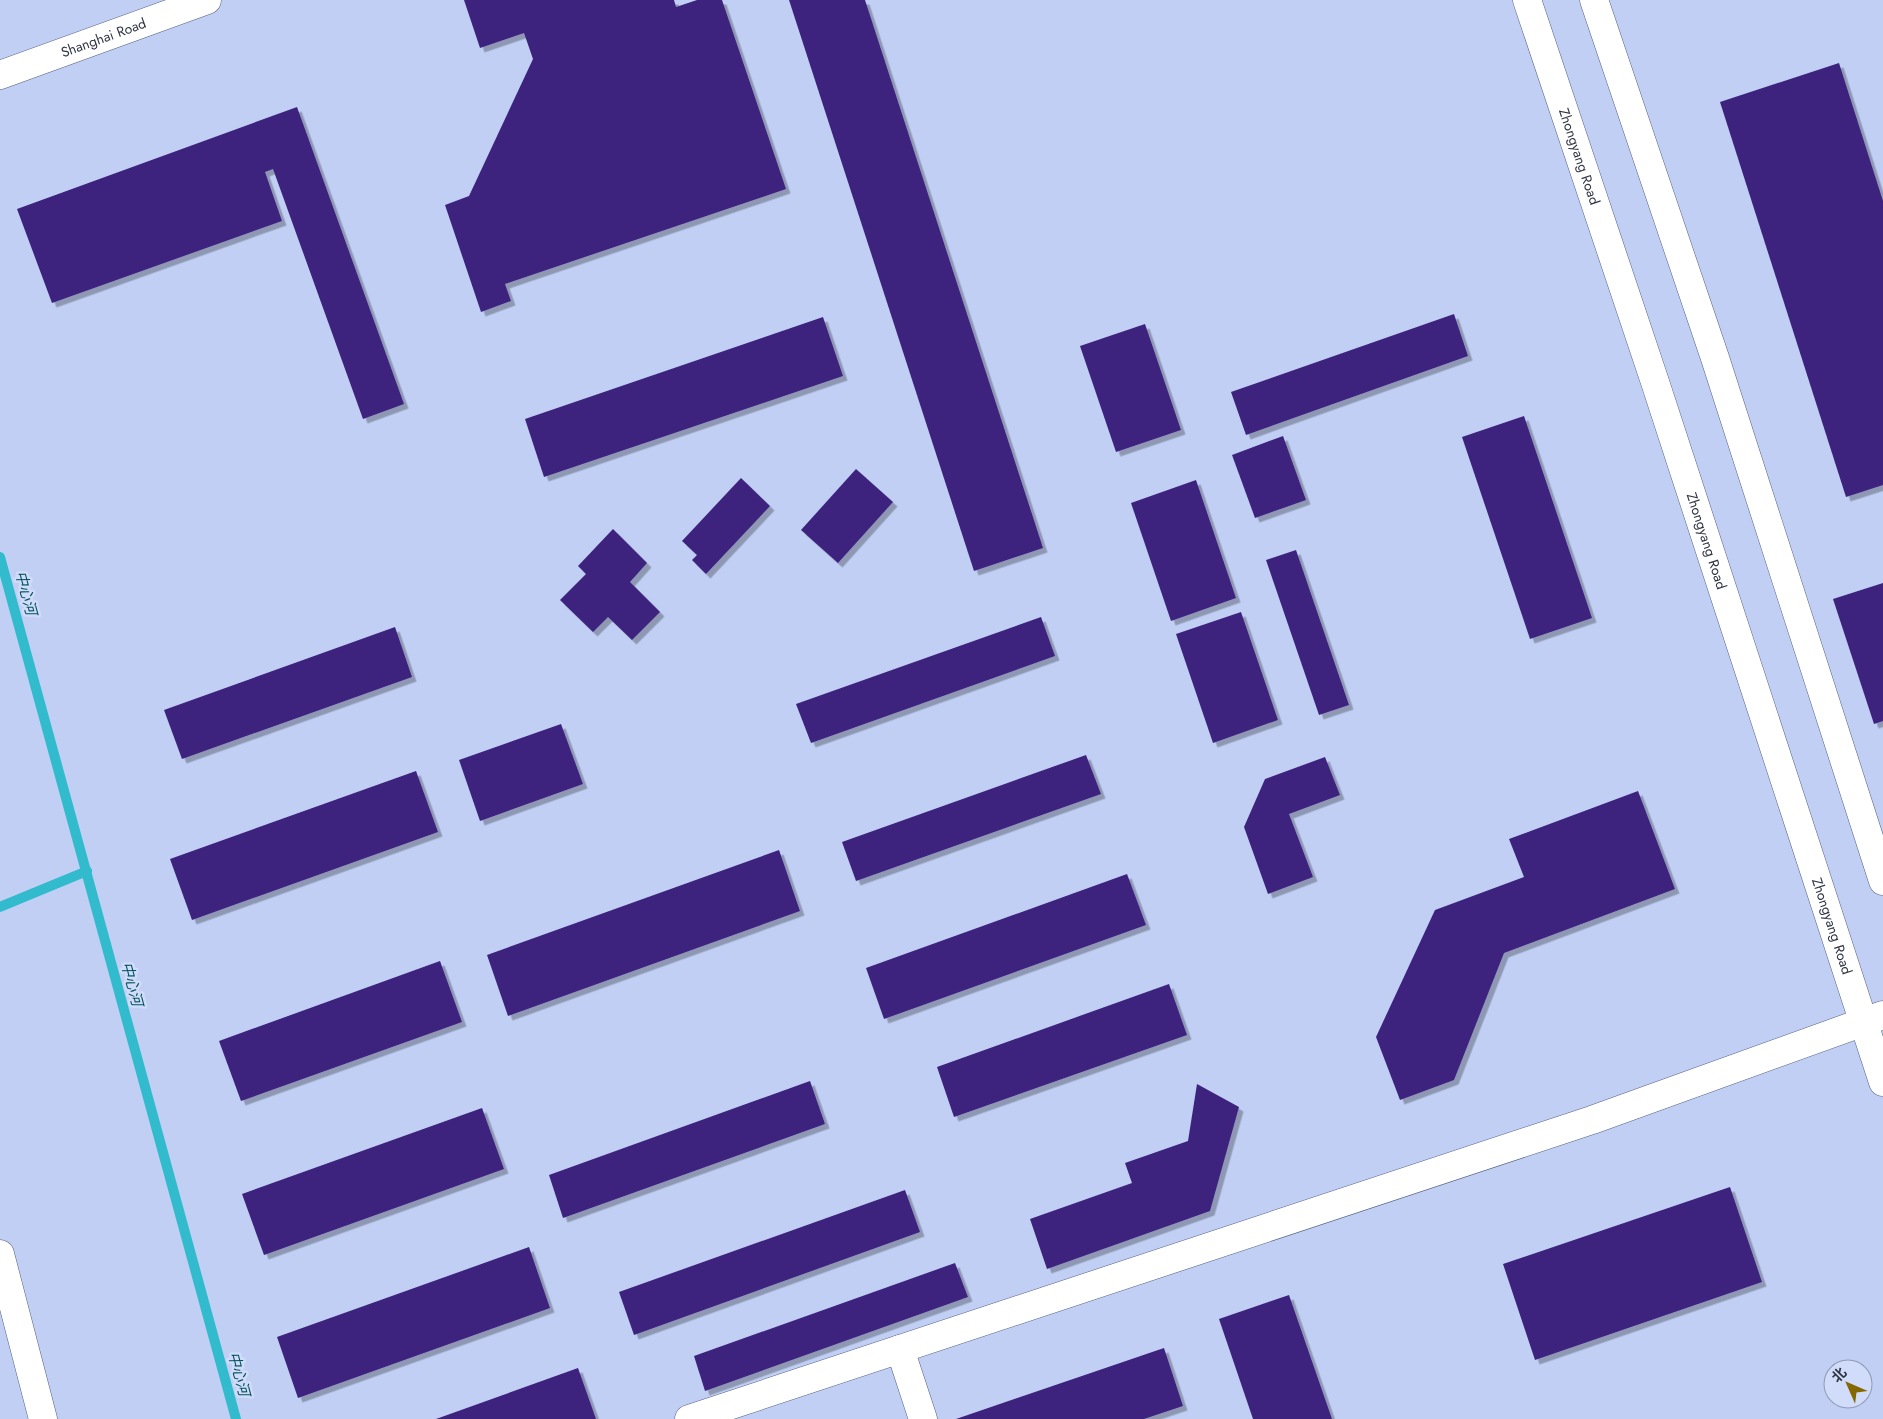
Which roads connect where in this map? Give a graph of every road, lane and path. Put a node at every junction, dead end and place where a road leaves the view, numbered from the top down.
1 (207, 0) edge
2 (1528, 0) edge
3 (1594, 0) edge
4 (0, 75) edge
5 (1883, 881) edge
6 (1873, 1018) edge
7 (1883, 1082) edge
8 (0, 1254) edge
9 (900, 1349) junction
10 (43, 1419) edge
11 (689, 1419) edge
12 (923, 1419) edge

1 - 4 street, Shanghai Road
2 - 6 street, Zhongyang Road
3 - 5 street
6 - 7 street, Zhongyang Road
6 - 9 street
8 - 10 street
9 - 11 street
9 - 12 street

